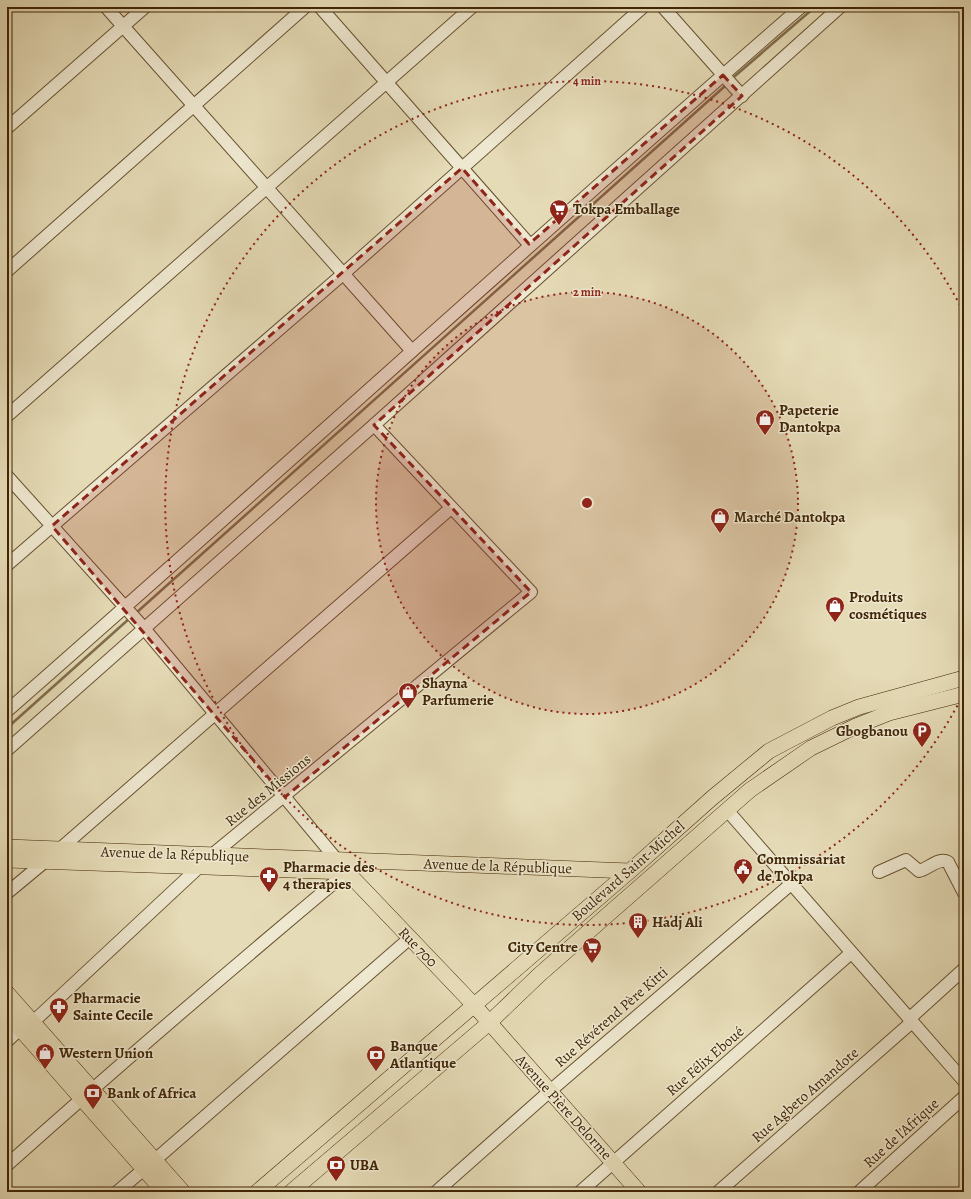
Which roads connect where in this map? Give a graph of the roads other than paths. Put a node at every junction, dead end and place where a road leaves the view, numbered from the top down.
1 (106, 7) edge
2 (145, 7) edge
3 (305, 7) edge
4 (320, 7) edge
5 (472, 7) edge
6 (642, 7) edge
7 (663, 7) edge
8 (801, 7) edge
9 (840, 7) edge
10 (124, 27) junction
11 (723, 75) junction
12 (386, 81) junction
13 (742, 96) junction
14 (194, 106) junction
15 (7, 128) edge
16 (462, 168) junction
17 (267, 188) junction
18 (530, 244) junction
19 (7, 271) edge
20 (343, 274) junction
21 (412, 351) junction
22 (7, 416) edge
23 (374, 425) junction
24 (7, 476) edge
25 (451, 508) junction
26 (52, 526) junction
27 (7, 565) edge
28 (127, 609) junction
29 (143, 627) junction
30 (964, 678) edge
31 (964, 694) edge
32 (7, 711) edge
33 (216, 714) junction
34 (7, 750) edge
35 (285, 797) junction
36 (727, 810) junction
37 (7, 847) edge
38 (60, 849) junction
39 (212, 855) junction
40 (7, 860) edge
41 (337, 860) junction
42 (46, 861) junction
43 (199, 867) junction
44 (630, 871) junction
45 (347, 872) junction
46 (879, 872) dead end
47 (791, 884) junction
48 (7, 893) edge
49 (964, 894) edge
50 (410, 938) junction
51 (851, 953) junction
52 (964, 969) edge
53 (7, 993) edge
54 (473, 1004) junction
55 (7, 1014) edge
56 (911, 1020) junction
57 (489, 1023) junction
58 (26, 1026) junction
59 (7, 1041) edge
60 (964, 1081) edge
61 (550, 1091) junction
62 (87, 1094) junction
63 (964, 1097) edge
64 (614, 1163) junction
65 (149, 1164) junction
66 (7, 1165) edge
67 (117, 1192) edge
68 (164, 1192) edge
69 (183, 1192) edge
70 (256, 1192) edge
71 (291, 1192) edge
72 (436, 1192) edge
73 (580, 1192) edge
74 (639, 1192) edge
75 (718, 1192) edge
76 (859, 1192) edge

1 - 10 street
2 - 10 street
3 - 14 street
4 - 12 street
5 - 12 street
6 - 16 street
7 - 11 street
8 - 11 street
9 - 13 street
10 - 14 street
10 - 15 street
11 - 13 street
11 - 18 street
12 - 16 street
12 - 17 street
13 - 23 street
14 - 17 street
14 - 19 street
16 - 18 street
16 - 20 street
17 - 20 street
17 - 22 street
18 - 21 street
20 - 21 street
20 - 26 street
21 - 28 street
23 - 25 street
23 - 29 street
24 - 26 street
25 - 33 street
25 - 35 street, Rue des Missions
26 - 27 street
26 - 28 street
28 - 29 street
28 - 32 street
29 - 33 street
29 - 34 street
30 - 44 main road, Boulevard Saint-Michel
31 - 36 main road, Boulevard Saint-Michel
33 - 35 street
33 - 38 street
35 - 39 street, Rue des Missions
35 - 41 street
36 - 47 street
36 - 57 main road, Boulevard Saint-Michel
37 - 38 main road, Avenue de la République
38 - 39 main road, Avenue de la République
38 - 42 street
39 - 41 main road, Avenue de la République
39 - 43 street, Rue des Missions
40 - 42 main road, Avenue de la République
41 - 44 main road, Avenue de la République
41 - 45 street
42 - 43 main road, Avenue de la République
42 - 48 street
43 - 45 main road, Avenue de la République
43 - 58 street, Rue des Missions
44 - 54 main road, Boulevard Saint-Michel
45 - 50 main road, Rue 700
45 - 62 street
46 - 49 street
47 - 51 street
47 - 61 street, Rue Révérend Père Kitti
50 - 54 main road, Rue 700
50 - 65 street
51 - 56 street
51 - 64 street, Rue Félix Eboué
52 - 56 street, Rue Agbeto Amandote
53 - 58 main road
54 - 57 main road, Rue 700
54 - 70 main road, Boulevard Saint-Michel
55 - 58 main road
56 - 60 street
56 - 75 street, Rue Agbeto Amandote
57 - 61 main road, Avenue Pière Delorme
57 - 71 main road, Boulevard Saint-Michel
58 - 59 street, Rue des Missions
58 - 62 main road
61 - 64 main road, Avenue Pière Delorme
61 - 72 street, Rue Révérend Père Kitti
62 - 65 main road
62 - 66 street
63 - 76 street, Rue de l'Afrique
64 - 73 street, Rue Félix Eboué
64 - 74 main road, Avenue Pière Delorme
65 - 67 street
65 - 68 main road
65 - 69 main road

